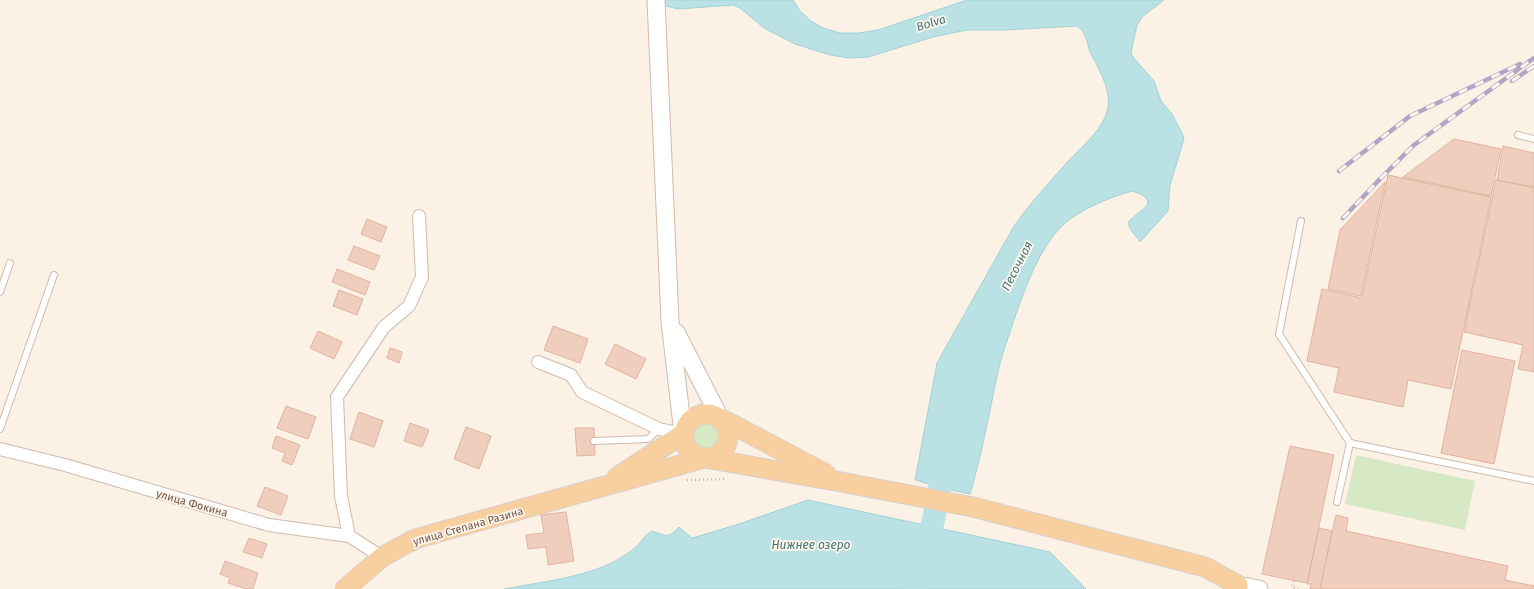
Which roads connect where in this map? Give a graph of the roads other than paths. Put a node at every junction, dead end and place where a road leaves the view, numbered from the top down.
1 (656, 0) edge
2 (1518, 135) dead end
3 (1534, 138) edge
4 (419, 216) dead end
5 (1301, 221) dead end
6 (10, 263) dead end
7 (54, 275) dead end
8 (0, 292) edge
9 (670, 321) junction
10 (538, 362) dead end
11 (720, 418) junction
12 (0, 429) edge
13 (659, 429) junction
14 (683, 434) junction
15 (594, 441) dead end
16 (1350, 443) junction
17 (0, 449) edge
18 (705, 458) junction
19 (1534, 481) edge
20 (841, 482) junction
21 (603, 487) junction
22 (1337, 502) dead end
23 (349, 536) junction
24 (382, 557) junction
25 (1238, 587) edge
26 (345, 589) edge
27 (1259, 589) edge

1 - 9 main road
2 - 3 lane
4 - 23 street
5 - 16 lane
6 - 8 lane
7 - 12 lane
9 - 11 main road
9 - 14 main road
10 - 13 street
11 - 14 main road
11 - 18 main road
11 - 20 main road
13 - 14 street
13 - 15 lane
14 - 18 main road
14 - 21 main road
16 - 19 lane
16 - 22 lane
17 - 23 street, улица Фокина
18 - 20 main road
18 - 21 main road, улица Степана Разина
20 - 25 main road
21 - 24 main road, улица Степана Разина
23 - 24 street, улица Фокина
24 - 26 main road, улица Степана Разина
25 - 27 main road

